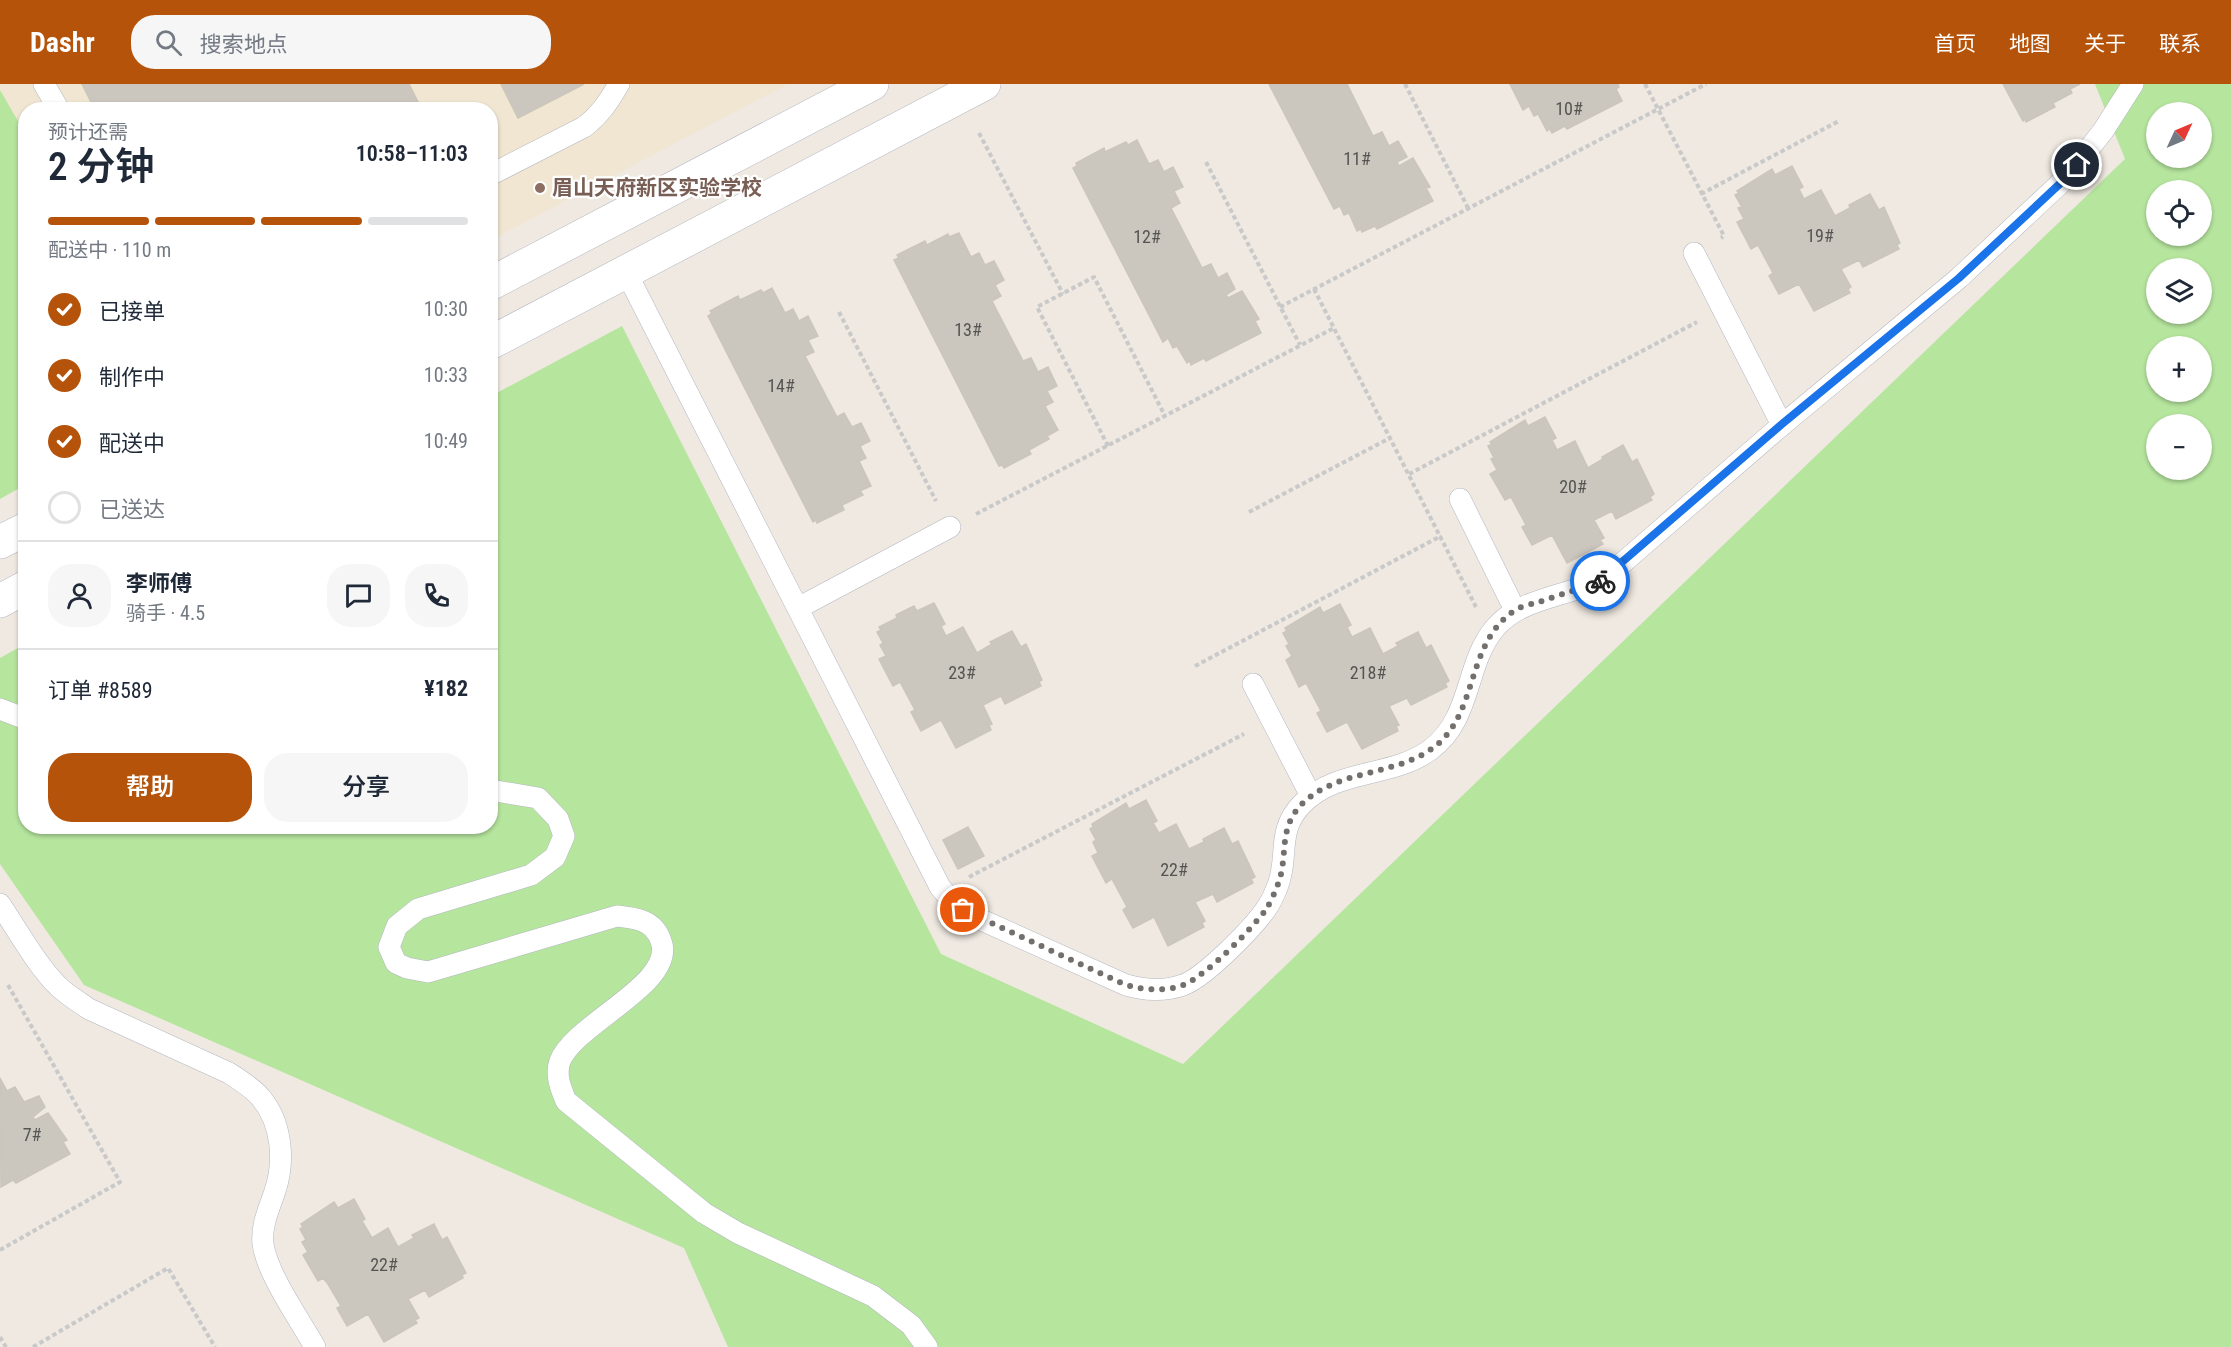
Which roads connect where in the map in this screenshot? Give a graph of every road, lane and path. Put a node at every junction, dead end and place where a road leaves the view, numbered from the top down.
1 (44, 84) edge
2 (619, 84) edge
3 (872, 84) edge
4 (984, 84) edge
5 (1405, 84) edge
6 (1645, 84) edge
7 (1706, 84) edge
8 (2133, 84) edge
9 (54, 102) edge
10 (1658, 109) junction
11 (1839, 121) dead end
12 (979, 133) dead end
13 (1206, 162) dead end
14 (498, 171) edge
15 (1701, 194) junction
16 (1468, 208) junction
17 (1694, 253) joint
18 (626, 272) junction
19 (498, 281) edge
20 (1314, 289) junction
21 (1063, 294) junction
22 (1280, 307) junction
23 (1722, 309) junction
24 (839, 312) dead end
25 (1334, 328) junction
26 (498, 339) edge
27 (1300, 345) junction
28 (1165, 416) junction
29 (1782, 424) junction
30 (1390, 438) junction
31 (1108, 446) junction
32 (1409, 474) junction
33 (1460, 499) dead end
34 (1249, 512) dead end
35 (950, 527) junction
36 (18, 533) edge
37 (1441, 536) junction
38 (0, 542) edge
39 (18, 591) edge
40 (0, 601) edge
41 (798, 608) junction
42 (1515, 610) junction
43 (1491, 634) junction
44 (1196, 666) dead end
45 (1253, 684) dead end
46 (0, 709) edge
47 (18, 716) edge
48 (1272, 719) junction
49 (498, 791) edge
50 (1311, 796) junction
51 (943, 891) junction
52 (0, 904) edge
53 (8, 985) dead end
54 (0, 1250) edge
55 (0, 1337) edge
56 (6, 1347) edge
57 (33, 1347) edge
58 (215, 1347) edge
59 (315, 1347) edge
60 (927, 1347) edge

1 - 9 lane
2 - 14 lane
3 - 19 street
4 - 18 street
5 - 16 path
6 - 10 path
7 - 10 path
8 - 29 lane
10 - 15 path
10 - 16 path
11 - 15 path
12 - 21 path
13 - 22 path
15 - 17 path
16 - 20 path
17 - 23 lane
18 - 26 street
18 - 41 lane
20 - 22 path
20 - 25 path
21 - 28 path
21 - 31 path
22 - 27 path
23 - 29 lane
23 - 32 path
24 - 35 path
25 - 27 path
25 - 30 path
27 - 28 path
28 - 31 path
29 - 42 lane
30 - 32 path
30 - 34 path
31 - 35 path
32 - 37 path
33 - 42 lane
35 - 41 lane
36 - 38 street
37 - 43 path
37 - 44 path
39 - 40 street
41 - 51 lane
42 - 43 lane
43 - 50 lane
45 - 48 lane
46 - 47 lane
48 - 50 lane
48 - 51 path
49 - 60 lane
50 - 51 lane
52 - 59 lane
53 - 54 path
55 - 56 path
57 - 58 path

